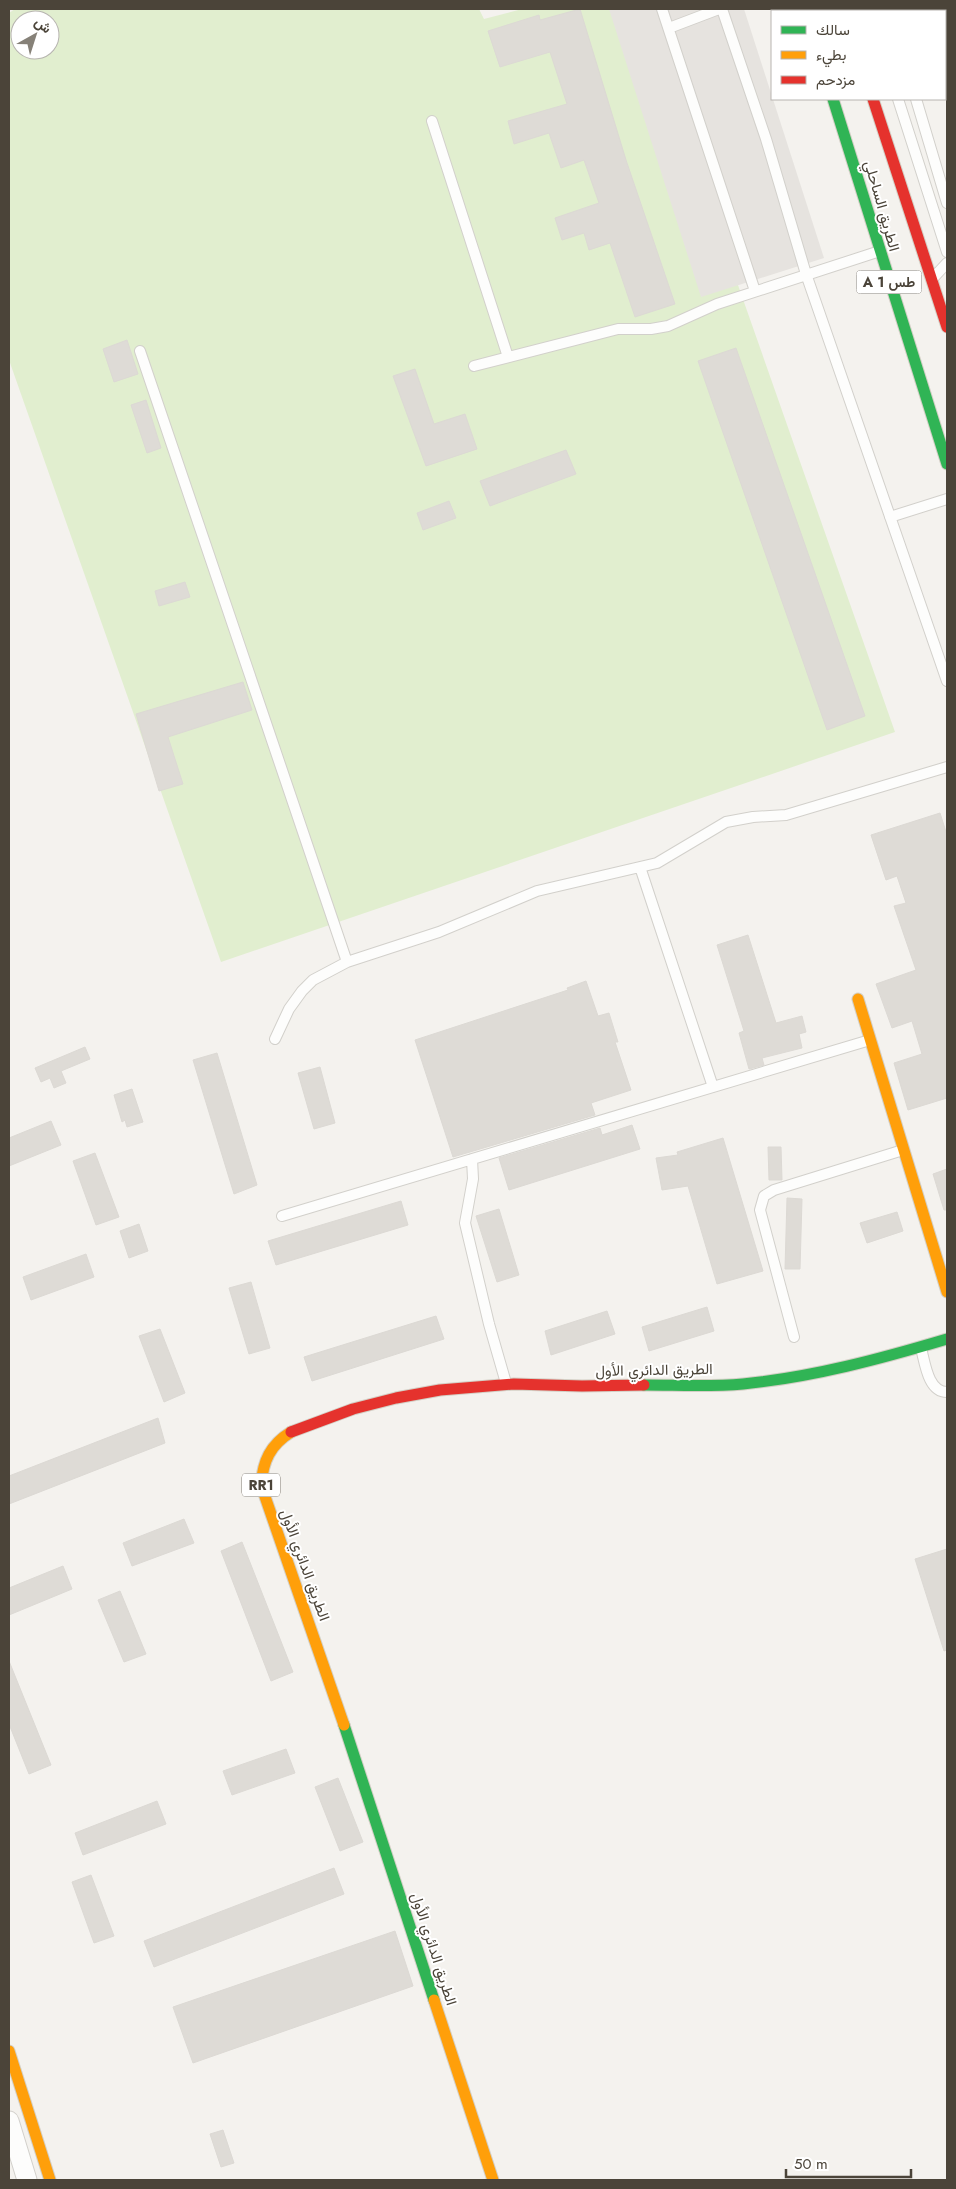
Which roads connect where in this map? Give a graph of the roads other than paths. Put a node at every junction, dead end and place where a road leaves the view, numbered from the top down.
1 (662, 9) edge
2 (721, 9) edge
3 (669, 28) junction
4 (833, 100) edge
5 (874, 100) edge
6 (898, 100) edge
7 (916, 100) edge
8 (432, 121) dead end
9 (947, 203) edge
10 (880, 251) junction
11 (947, 252) edge
12 (947, 263) edge
13 (806, 274) junction
14 (932, 279) junction
15 (755, 291) junction
16 (947, 327) edge
17 (140, 351) dead end
18 (508, 357) junction
19 (474, 366) dead end
20 (947, 464) edge
21 (947, 499) edge
22 (890, 517) junction
23 (947, 681) edge
24 (947, 767) edge
25 (640, 867) junction
26 (347, 962) junction
27 (858, 999) dead end
28 (275, 1038) dead end
29 (871, 1039) junction
30 (713, 1087) junction
31 (904, 1150) junction
32 (472, 1159) junction
33 (282, 1216) dead end
34 (947, 1292) edge
35 (794, 1337) dead end
36 (947, 1339) edge
37 (920, 1347) junction
38 (506, 1384) junction
39 (947, 1392) edge
40 (9, 2051) edge
41 (9, 2121) edge
42 (27, 2180) edge
43 (50, 2180) edge
44 (493, 2180) edge

1 - 3 lane
2 - 3 lane
2 - 13 lane
3 - 15 lane
4 - 10 main road, الطريق الساحلي / A 1 طس
5 - 14 main road, الطريق الساحلي / A 1 طس
6 - 11 lane
7 - 9 lane
8 - 18 lane
10 - 13 lane
10 - 20 main road, الطريق الساحلي / A 1 طس
12 - 14 lane
13 - 15 lane
13 - 22 lane
14 - 16 main road, الطريق الساحلي / A 1 طس
15 - 18 lane
17 - 26 lane
18 - 19 lane
21 - 22 lane
22 - 23 lane
24 - 25 lane
25 - 26 lane
25 - 30 lane
26 - 28 lane
27 - 29 main road
29 - 30 lane
29 - 31 main road
30 - 32 lane
31 - 34 main road
31 - 35 lane
32 - 33 lane
32 - 38 lane
36 - 37 main road, الطريق الدائري الأول / RR1
37 - 38 main road, الطريق الدائري الأول / RR1
37 - 39 lane
38 - 44 main road, الطريق الدائري الأول / RR1
40 - 43 main road
41 - 42 street

